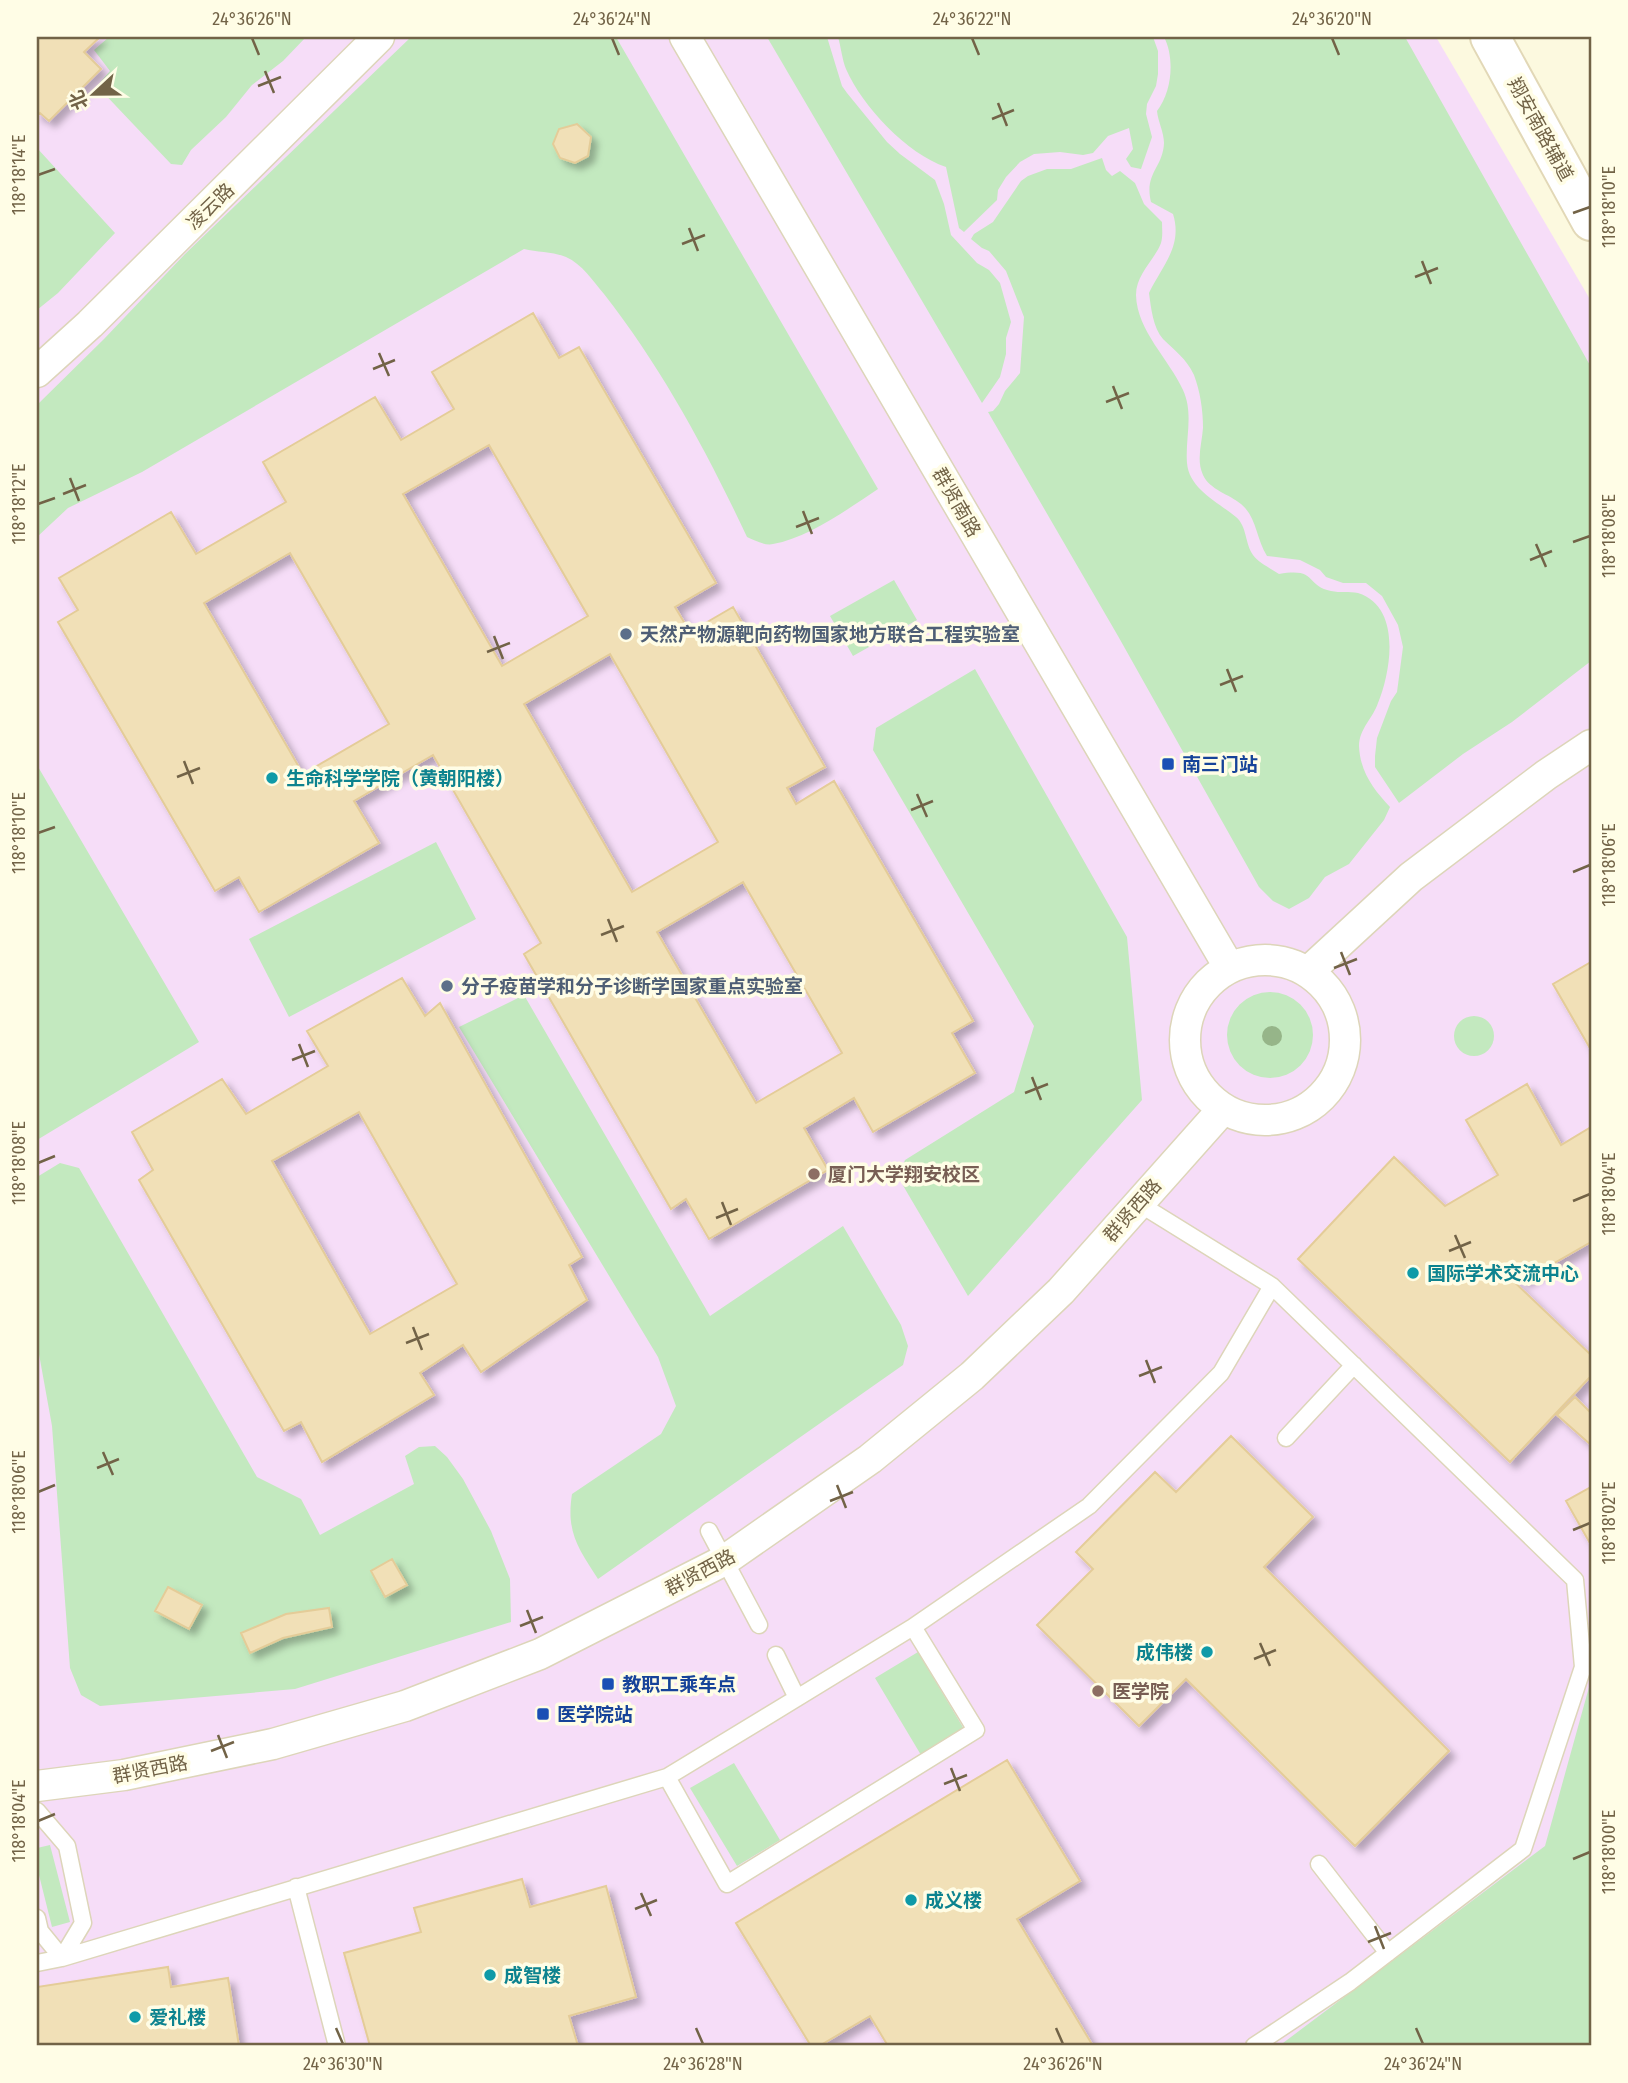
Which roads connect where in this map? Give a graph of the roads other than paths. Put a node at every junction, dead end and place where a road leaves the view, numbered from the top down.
1 (379, 37) edge
2 (685, 37) edge
3 (1490, 37) edge
4 (1591, 220) edge
5 (37, 372) edge
6 (1591, 746) edge
7 (1229, 967) junction
8 (1309, 971) junction
9 (1223, 1109) junction
10 (1138, 1203) junction
11 (1272, 1286) junction
12 (1354, 1365) junction
13 (1286, 1438) dead end
14 (709, 1531) dead end
15 (725, 1560) junction
16 (759, 1625) dead end
17 (913, 1627) junction
18 (776, 1655) dead end
19 (797, 1698) junction
20 (667, 1777) junction
21 (37, 1786) edge
22 (37, 1811) edge
23 (1320, 1864) dead end
24 (296, 1888) junction
25 (37, 1918) edge
26 (1388, 1953) junction
27 (62, 1958) junction
28 (37, 1963) edge
29 (337, 2046) edge
30 (1254, 2046) edge

1 - 5 street, 凌云路
2 - 7 street, 群贤南路
3 - 4 main road, 翔安南路辅道
6 - 8 street
7 - 8 street
7 - 9 street
8 - 9 street
9 - 10 street, 群贤西路
10 - 11 lane
10 - 15 street, 群贤西路
11 - 12 lane
11 - 17 lane
12 - 13 lane
12 - 26 lane
14 - 15 lane
15 - 16 lane
15 - 21 street, 群贤西路
17 - 19 lane
17 - 20 lane
18 - 19 lane
19 - 20 lane
20 - 24 lane
22 - 27 lane
23 - 26 lane
24 - 27 lane
24 - 29 lane
25 - 27 lane
26 - 30 lane
27 - 28 lane

